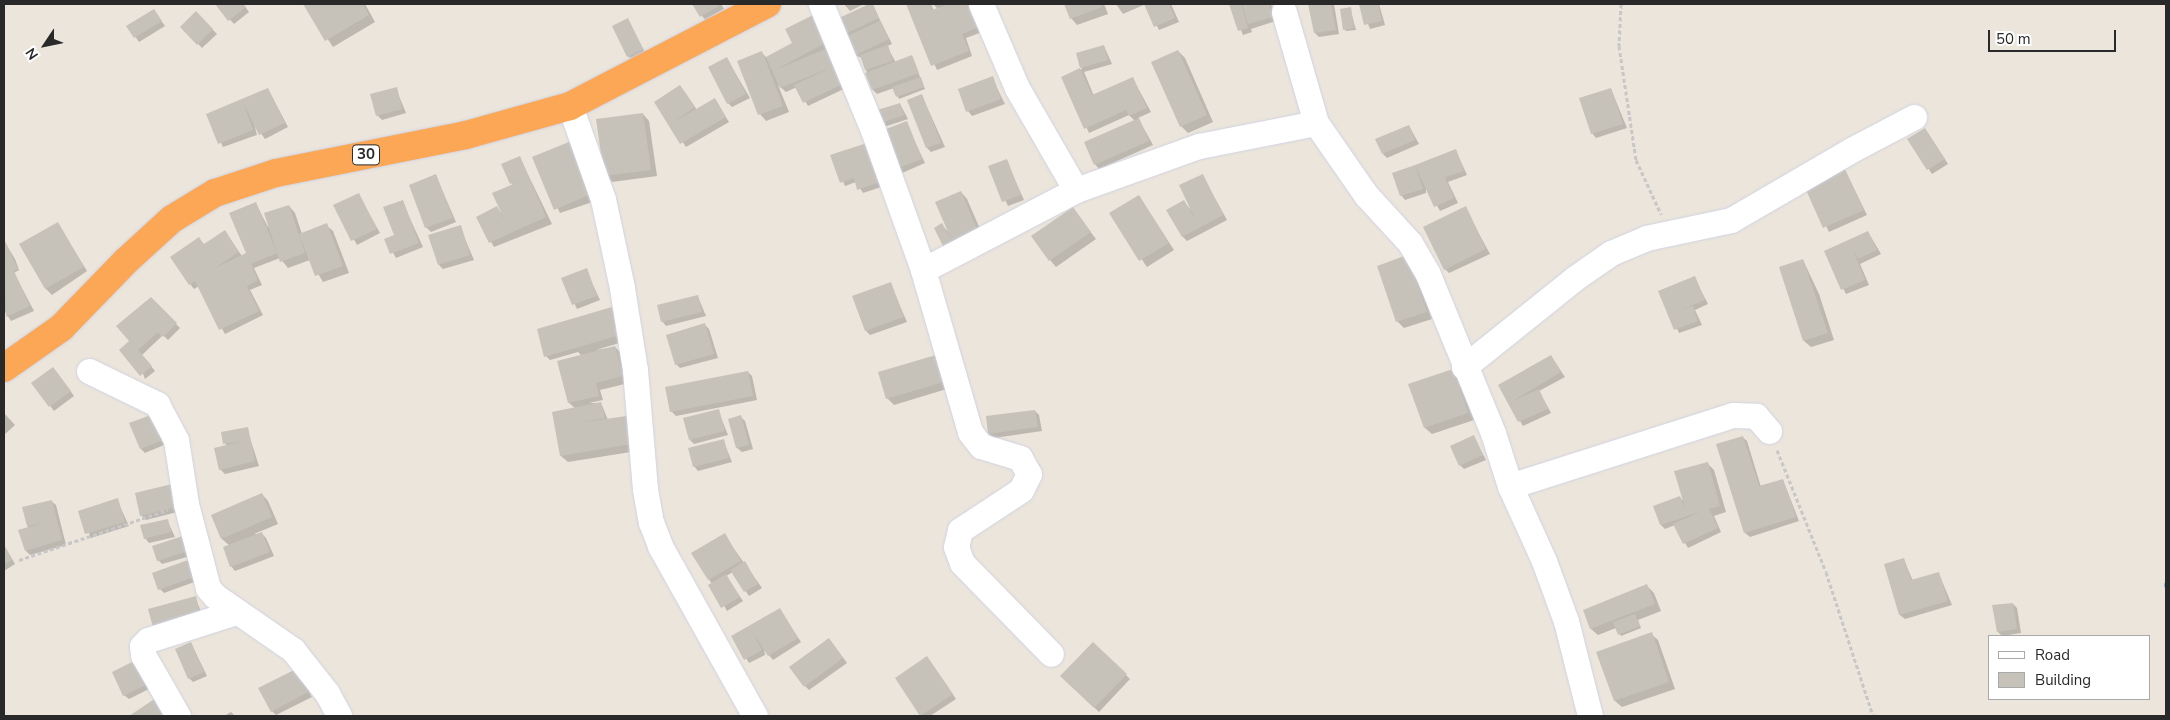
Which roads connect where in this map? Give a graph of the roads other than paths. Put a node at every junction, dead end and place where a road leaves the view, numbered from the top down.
1 (767, 4) edge
2 (821, 4) edge
3 (981, 4) edge
4 (1284, 12) dead end
5 (570, 106) junction
6 (1914, 117) dead end
7 (1316, 123) junction
8 (1076, 190) junction
9 (924, 270) junction
10 (1464, 367) junction
11 (4, 368) edge
12 (89, 371) dead end
13 (1769, 431) road end
14 (1510, 486) junction
15 (236, 612) junction
16 (1052, 654) dead end
17 (178, 716) edge
18 (339, 716) edge
19 (755, 716) edge
20 (1590, 716) edge

1 - 5 highway, 30
2 - 9 street
3 - 8 street
4 - 7 street
5 - 11 highway, 30
5 - 19 street
6 - 10 street
7 - 8 street
7 - 10 street
8 - 9 street
9 - 16 street
10 - 14 street
12 - 15 street
13 - 14 street
14 - 20 street
15 - 17 street
15 - 18 street

